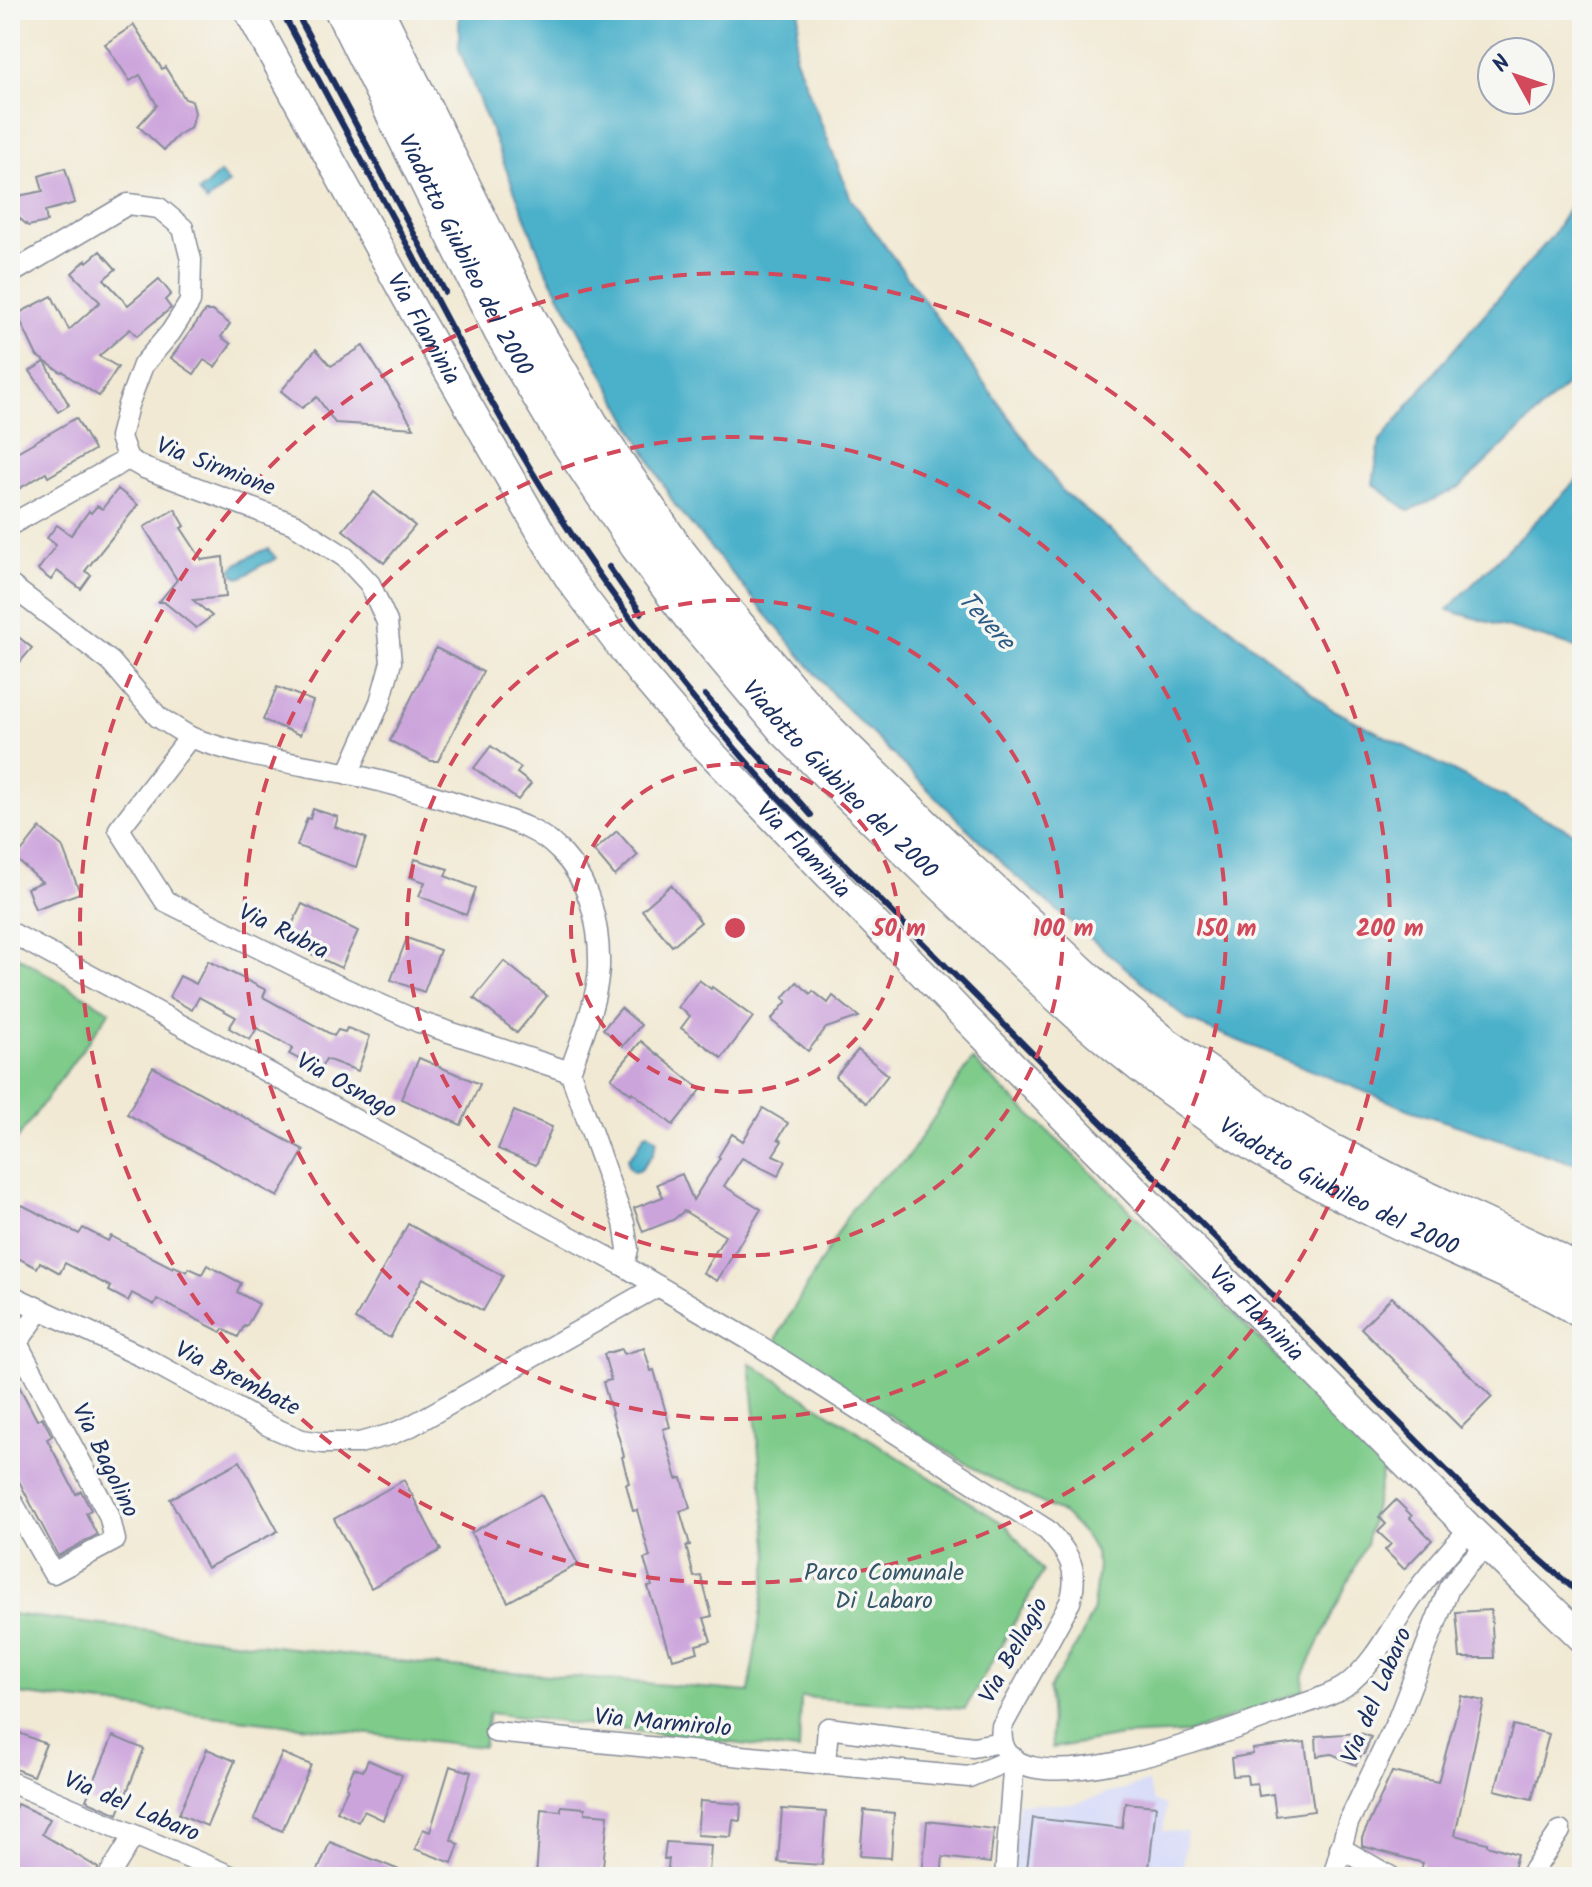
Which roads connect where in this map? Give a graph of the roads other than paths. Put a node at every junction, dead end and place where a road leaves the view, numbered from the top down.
1 (248, 10) edge
2 (343, 10) edge
3 (375, 10) edge
4 (10, 274) edge
5 (128, 459) junction
6 (10, 525) edge
7 (10, 585) edge
8 (190, 737) junction
9 (348, 774) junction
10 (10, 932) edge
11 (570, 1072) junction
12 (624, 1266) junction
13 (1582, 1275) edge
14 (658, 1286) junction
15 (10, 1295) edge
16 (41, 1309) junction
17 (1582, 1310) edge
18 (10, 1498) edge
19 (1478, 1537) junction
20 (1582, 1638) edge
21 (495, 1732) dead end
22 (1008, 1750) junction
23 (825, 1764) junction
24 (12, 1788) edge
25 (1560, 1831) dead end
26 (134, 1835) junction
27 (1340, 1848) junction
28 (206, 1872) edge
29 (108, 1877) edge
30 (233, 1877) edge
31 (1005, 1877) edge
32 (1333, 1877) edge
33 (1391, 1877) edge
34 (1529, 1877) edge

1 - 19 street, Via Flaminia
2 - 17 highway, Viadotto Giubileo del 2000
3 - 13 highway, Viadotto Giubileo del 2000
4 - 5 street, Via Sirmione
5 - 6 street
5 - 9 street, Via Sirmione
7 - 8 street
8 - 9 street
8 - 11 street, Via Rubra
9 - 11 street
10 - 12 street, Via Osnago
11 - 12 street
12 - 14 street, Via Osnago
14 - 16 street, Via Brembate
14 - 22 street, Via Bellagio
15 - 16 street, Via Brembate
16 - 18 street, Via Bagolino
19 - 20 street, Via Flaminia
19 - 22 street
19 - 27 street, Via del Labaro
21 - 23 street, Via Marmirolo
22 - 23 street, Via Marmirolo
22 - 23 street
22 - 31 street, Via Bellagio
24 - 26 street, Via del Labaro
25 - 34 street
26 - 28 street, Via del Labaro
26 - 29 street
27 - 32 street, Via del Labaro
27 - 33 street
28 - 30 street, Via del Labaro

